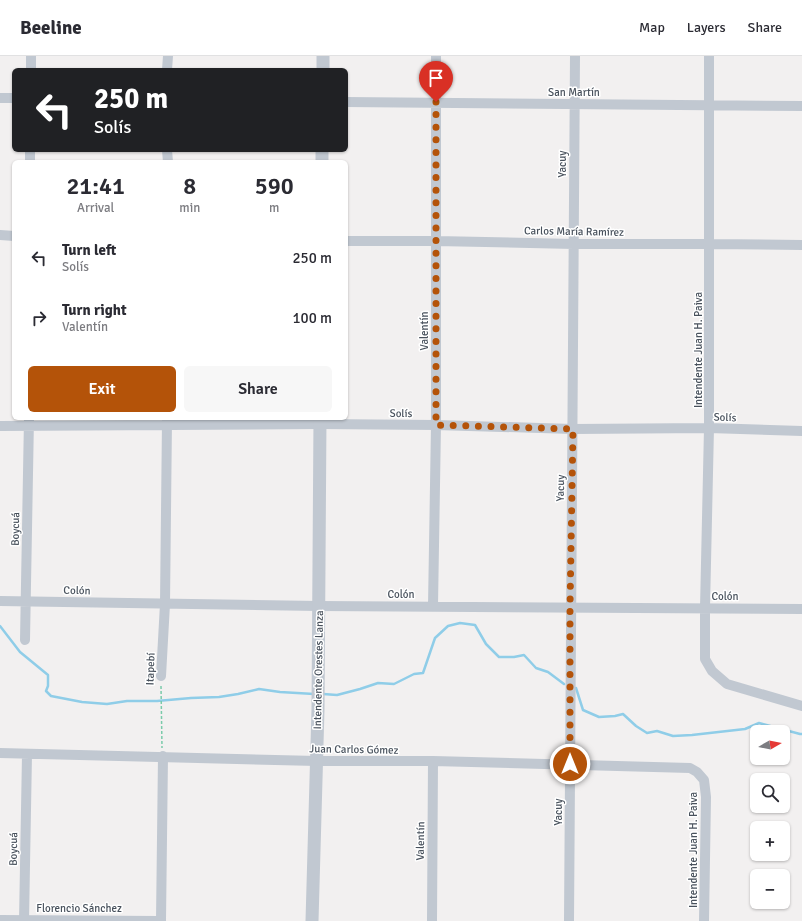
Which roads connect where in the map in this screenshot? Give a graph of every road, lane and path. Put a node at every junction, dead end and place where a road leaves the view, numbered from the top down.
1 (31, 56) edge
2 (168, 56) edge
3 (323, 56) edge
4 (436, 56) edge
5 (575, 56) edge
6 (709, 56) edge
7 (31, 68) edge
8 (168, 68) edge
9 (323, 68) edge
10 (0, 98) edge
11 (12, 98) edge
12 (348, 102) edge
13 (436, 102) junction
14 (574, 104) junction
15 (709, 105) junction
16 (802, 106) edge
17 (0, 235) edge
18 (12, 236) edge
19 (348, 241) edge
20 (436, 241) junction
21 (574, 244) junction
22 (710, 244) junction
23 (802, 245) edge
24 (167, 421) edge
25 (320, 421) edge
26 (29, 422) edge
27 (436, 425) junction
28 (0, 426) edge
29 (709, 428) junction
30 (573, 429) junction
31 (802, 431) edge
32 (0, 601) edge
33 (26, 601) junction
34 (165, 604) junction
35 (319, 606) junction
36 (433, 606) junction
37 (570, 607) junction
38 (705, 608) junction
39 (802, 609) edge
40 (25, 640) dead end
41 (161, 676) joint
42 (802, 706) edge
43 (0, 753) edge
44 (26, 754) junction
45 (163, 756) junction
46 (316, 760) junction
47 (433, 761) junction
48 (570, 764) junction
49 (704, 780) joint
50 (0, 920) edge
51 (24, 920) edge
52 (158, 921) edge
53 (161, 921) edge
54 (312, 921) edge
55 (432, 921) edge
56 (569, 921) edge
57 (704, 921) edge

1 - 7 street
2 - 8 street
3 - 9 street
4 - 13 street, Valentín
5 - 14 street, Yacuy
6 - 15 street, Intendente Juan H. Paiva
10 - 11 street
12 - 13 street, San Martín
13 - 14 street, San Martín
13 - 20 street, Valentín
14 - 15 street, San Martín
14 - 21 street, Yacuy
15 - 16 street, San Martín
15 - 22 street, Intendente Juan H. Paiva
17 - 18 street
19 - 20 street, Carlos María Ramírez
20 - 21 street, Carlos María Ramírez
20 - 27 street, Valentín
21 - 22 street, Carlos María Ramírez
21 - 30 street, Yacuy
22 - 23 street, Carlos María Ramírez
22 - 29 street, Intendente Juan H. Paiva
24 - 25 street, Solís
24 - 26 street, Solís
24 - 34 street, Itapebí
25 - 27 street, Solís
25 - 35 street, Intendente Orestes Lanza
26 - 28 street, Solís
26 - 33 street, Boycuá
27 - 30 street, Solís
27 - 36 street, Valentín
29 - 30 street, Solís
29 - 31 street, Solís
29 - 38 street, Intendente Juan H. Paiva
30 - 37 street, Yacuy
32 - 33 street, Colón
33 - 34 street, Colón
33 - 40 street, Boycuá
34 - 35 street, Colón
34 - 41 street, Itapebí
35 - 36 street, Colón
35 - 46 street, Intendente Orestes Lanza
36 - 37 street, Colón
37 - 38 street, Colón
37 - 48 street, Yacuy
38 - 39 street, Colón
38 - 42 street, Intendente Juan H. Paiva
41 - 45 path, Itapebí
43 - 44 street, Juan Carlos Gómez
44 - 45 street, Juan Carlos Gómez
44 - 51 street, Boycuá
45 - 46 street, Juan Carlos Gómez
45 - 53 street
46 - 47 street, Juan Carlos Gómez
46 - 54 street, Intendente Orestes Lanza
47 - 48 street, Juan Carlos Gómez
47 - 55 street, Valentín
48 - 49 street, Juan Carlos Gómez
48 - 56 street, Yacuy
49 - 57 street, Intendente Juan H. Paiva
50 - 51 street, Florencio Sánchez
51 - 52 street, Florencio Sánchez

